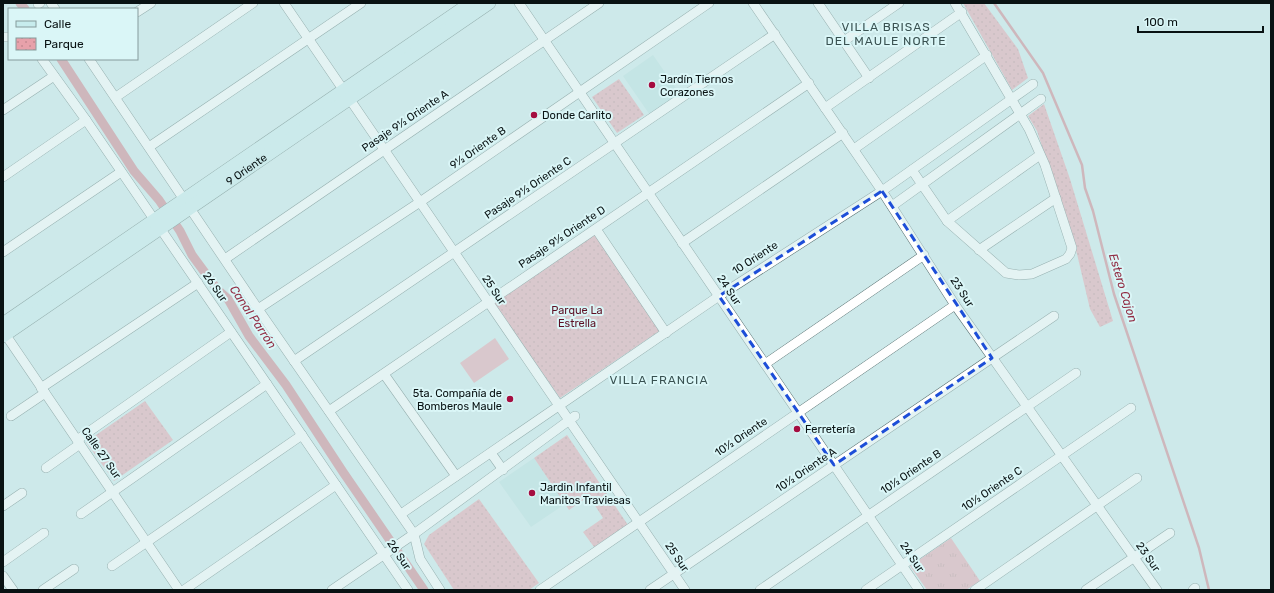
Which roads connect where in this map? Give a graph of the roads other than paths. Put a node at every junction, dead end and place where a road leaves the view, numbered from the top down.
1 (151, 3) edge
2 (253, 3) edge
3 (284, 3) edge
4 (361, 3) edge
5 (471, 3) edge
6 (489, 3) edge
7 (518, 3) edge
8 (599, 3) edge
9 (709, 3) edge
10 (753, 3) edge
11 (899, 3) edge
12 (955, 3) edge
13 (821, 4) edge
14 (138, 11) edge
15 (962, 12) junction
16 (775, 34) junction
17 (309, 39) junction
18 (544, 40) junction
19 (844, 41) junction
20 (987, 55) junction
21 (43, 60) edge
22 (91, 60) edge
23 (54, 76) junction
24 (869, 78) junction
25 (809, 84) junction
26 (1033, 84) dead end
27 (580, 92) junction
28 (347, 95) junction
29 (116, 97) junction
30 (1012, 99) junction
31 (1041, 99) dead end
32 (826, 108) junction
33 (3, 110) edge
34 (1021, 114) junction
35 (86, 120) junction
36 (842, 133) junction
37 (615, 144) junction
38 (149, 147) junction
39 (854, 149) junction
40 (384, 150) junction
41 (1040, 155) junction
42 (912, 170) junction
43 (122, 172) junction
44 (3, 177) edge
45 (922, 185) junction
46 (882, 191) junction
47 (648, 193) junction
48 (1056, 198) junction
49 (420, 202) junction
50 (892, 206) junction
51 (182, 207) junction
52 (947, 221) junction
53 (159, 222) junction
54 (596, 229) junction
55 (682, 243) junction
56 (979, 250) junction
57 (3, 252) edge
58 (455, 253) junction
59 (924, 255) junction
60 (225, 259) junction
61 (198, 283) junction
62 (719, 296) junction
63 (488, 302) junction
64 (955, 305) junction
65 (258, 309) junction
66 (1054, 316) dead end
67 (4, 331) edge
68 (231, 332) junction
69 (666, 333) junction
70 (992, 358) junction
71 (294, 361) junction
72 (765, 364) junction
73 (1076, 373) dead end
74 (384, 374) junction
75 (267, 384) junction
76 (43, 390) junction
77 (559, 406) junction
78 (1028, 407) junction
79 (1131, 408) dead end
80 (329, 411) junction
81 (798, 412) junction
82 (12, 416) dead end
83 (572, 418) junction
84 (302, 435) junction
85 (79, 442) junction
86 (491, 453) junction
87 (1062, 456) junction
88 (834, 465) junction
89 (46, 468) dead end
90 (503, 470) junction
91 (456, 476) junction
92 (1137, 478) dead end
93 (336, 485) junction
94 (112, 491) junction
95 (22, 493) dead end
96 (1097, 505) junction
97 (3, 506) edge
98 (81, 514) dead end
99 (401, 514) junction
100 (869, 516) junction
101 (638, 522) junction
102 (1170, 532) dead end
103 (44, 533) dead end
104 (414, 534) junction
105 (147, 542) junction
106 (387, 551) junction
107 (1134, 557) junction
108 (3, 562) edge
109 (902, 565) junction
110 (112, 566) dead end
111 (74, 569) dead end
112 (674, 574) junction
113 (3, 576) edge
114 (13, 590) edge
115 (43, 590) edge
116 (179, 590) edge
117 (184, 590) edge
118 (332, 590) edge
119 (408, 590) edge
120 (440, 590) edge
121 (540, 590) edge
122 (650, 590) edge
123 (685, 590) edge
124 (760, 590) edge
125 (866, 590) edge
126 (919, 590) edge
127 (975, 590) edge
128 (1086, 590) edge
129 (1157, 590) edge

1 - 14 street
2 - 29 street
3 - 17 street, 25 Sur
4 - 17 street
5 - 28 street, 9 Oriente
6 - 28 street, 9 Oriente
7 - 18 street, 24 Sur
8 - 18 street, Pasaje 9½ Oriente A
9 - 27 street, 9½ Oriente B
10 - 16 street, 23 Sur
11 - 19 street
12 - 15 street
13 - 19 street
15 - 20 street
15 - 24 street
16 - 25 street, 23 Sur
16 - 37 street, Pasaje 9½ Oriente C
17 - 28 street, 25 Sur
17 - 38 street
18 - 27 street, 24 Sur
18 - 40 street, Pasaje 9½ Oriente A
19 - 24 street
20 - 30 street
20 - 39 street
21 - 23 street, 26 Sur
22 - 29 street, 26 Sur
23 - 33 street
23 - 35 street, 26 Sur
24 - 32 street
25 - 32 street, 23 Sur
25 - 47 street, Pasaje 9½ Oriente D
26 - 30 street, 10 Oriente
27 - 37 street, 24 Sur
27 - 49 street, 9½ Oriente B
28 - 40 street, 25 Sur
28 - 51 street, 9 Oriente
29 - 38 street, 26 Sur
30 - 34 street
30 - 42 street, 10 Oriente
31 - 34 street
32 - 36 street, 23 Sur
34 - 41 street
34 - 45 street
35 - 43 street, 26 Sur
35 - 44 street
36 - 39 street, 23 Sur
36 - 55 street
37 - 47 street, 24 Sur
37 - 58 street, Pasaje 9½ Oriente C
38 - 51 street, 26 Sur
39 - 46 street, 23 Sur
40 - 49 street, 25 Sur
40 - 60 street, Pasaje 9½ Oriente A
41 - 48 street
41 - 52 street
42 - 45 street
42 - 46 street, 10 Oriente
43 - 53 street, 26 Sur
43 - 57 street
45 - 50 street
45 - 52 street
46 - 50 street, 23 Sur
46 - 62 street, 10 Oriente
47 - 54 street, Pasaje 9½ Oriente D
47 - 55 street, 24 Sur
48 - 56 street
48 - 56 street
49 - 58 street, 25 Sur
49 - 65 street, 9½ Oriente B
50 - 59 street, 23 Sur
51 - 53 street, 9 Oriente
51 - 60 street, 26 Sur
52 - 56 street
53 - 61 street, 26 Sur
53 - 67 street, 9 Oriente
54 - 63 street, Pasaje 9½ Oriente D
54 - 69 street
55 - 62 street, 24 Sur
58 - 63 street, 25 Sur
58 - 71 street, Pasaje 9½ Oriente C
59 - 64 street, 23 Sur
59 - 72 street
60 - 65 street, 26 Sur
61 - 68 street, 26 Sur
61 - 76 street
62 - 69 street, 10 Oriente
62 - 72 street, 24 Sur
63 - 74 street, Pasaje 9½ Oriente D
63 - 77 street, 25 Sur
64 - 70 street, 23 Sur
64 - 81 street, 10½ Oriente
65 - 71 street, 26 Sur
66 - 70 street, 10½ Oriente A
67 - 76 street, Calle 27 Sur
68 - 75 street, 26 Sur
68 - 85 street
69 - 77 street, 10 Oriente
70 - 78 street, 23 Sur
70 - 88 street, 10½ Oriente A
71 - 80 street, 26 Sur
72 - 81 street, 24 Sur
73 - 78 street, 10½ Oriente B
74 - 80 street, Pasaje 9½ Oriente D
74 - 91 street
75 - 84 street, 26 Sur
75 - 94 street
76 - 82 street
76 - 85 street, Calle 27 Sur
77 - 83 street, 25 Sur
77 - 86 street, 10 Oriente
78 - 87 street, 23 Sur
78 - 100 street, 10½ Oriente B
79 - 87 street, 10½ Oriente C
80 - 99 street, 26 Sur
81 - 88 street, 24 Sur
81 - 101 street, 10½ Oriente
83 - 90 street
83 - 101 street, 25 Sur
84 - 93 street, 26 Sur
84 - 105 street
85 - 89 street
85 - 94 street, Calle 27 Sur
86 - 90 street
86 - 91 street, 10 Oriente
87 - 96 street, 23 Sur
87 - 109 street, 10½ Oriente C
88 - 100 street, 24 Sur
88 - 112 street, 10½ Oriente A
90 - 104 street
91 - 99 street, 10 Oriente
92 - 96 street
93 - 106 street, 26 Sur
93 - 117 street
94 - 98 street
94 - 105 street, Calle 27 Sur
95 - 97 street
96 - 107 street, 23 Sur
96 - 127 street
99 - 104 street, 26 Sur
100 - 109 street, 24 Sur
100 - 124 street, 10½ Oriente B
101 - 112 street, 25 Sur
101 - 121 street, 10½ Oriente
102 - 107 street
103 - 108 street
104 - 106 street
104 - 120 street, 26 Sur
105 - 110 street
105 - 116 street, Calle 27 Sur
106 - 118 street
106 - 119 street, 26 Sur
107 - 128 street
107 - 129 street, 23 Sur
109 - 125 street, 10½ Oriente C
109 - 126 street, 24 Sur
111 - 115 street
112 - 122 street, 10½ Oriente A
112 - 123 street, 25 Sur
113 - 114 street

